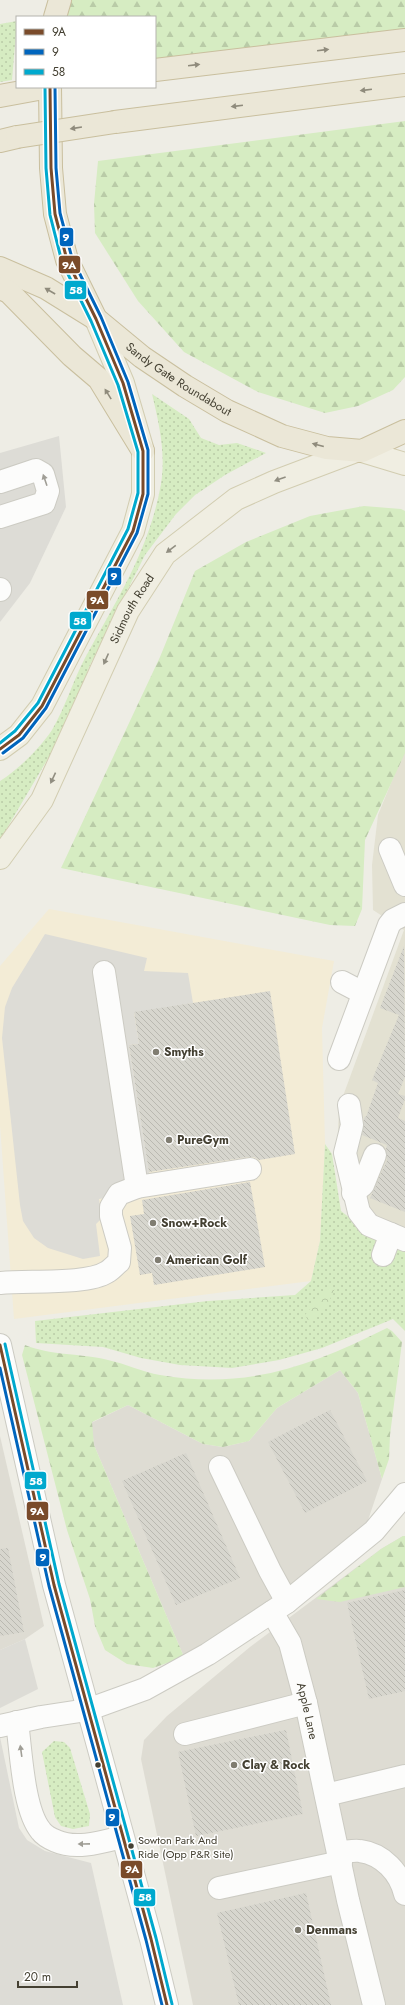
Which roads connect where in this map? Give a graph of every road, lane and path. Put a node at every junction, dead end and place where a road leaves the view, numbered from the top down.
1 (60, 0) edge
2 (56, 16) edge
3 (405, 40) edge
4 (156, 70) edge
5 (405, 85) edge
6 (45, 88) edge
7 (50, 88) edge
8 (7, 95) edge
9 (9, 139) edge
10 (0, 268) edge
11 (0, 288) edge
12 (96, 318) junction
13 (405, 431) edge
14 (143, 451) junction
15 (359, 451) junction
16 (405, 464) edge
17 (0, 482) edge
18 (1, 513) edge
19 (0, 748) edge
20 (390, 850) dead end
21 (0, 858) edge
22 (405, 886) edge
23 (405, 914) edge
24 (104, 972) dead end
25 (342, 982) dead end
26 (363, 993) junction
27 (339, 1059) dead end
28 (349, 1105) dead end
29 (374, 1155) dead end
30 (250, 1169) dead end
31 (137, 1187) junction
32 (353, 1193) junction
33 (398, 1237) edge
34 (383, 1255) dead end
35 (0, 1283) edge
36 (0, 1345) edge
37 (220, 1467) dead end
38 (405, 1494) edge
39 (405, 1517) edge
40 (374, 1531) junction
41 (279, 1607) junction
42 (306, 1703) junction
43 (87, 1710) junction
44 (8, 1724) edge
45 (185, 1734) dead end
46 (405, 1776) edge
47 (326, 1795) junction
48 (122, 1837) junction
49 (340, 1857) junction
50 (219, 1888) dead end
51 (405, 1894) edge
52 (167, 2005) edge
53 (374, 2005) edge

1 - 2 highway
4 -> 3 highway
5 -> 9 highway, bridge
6 - 8 highway
7 - 12 highway, Sandy Gate Roundabout
12 -> 10 highway
14 -> 11 highway
12 - 14 main road
15 -> 12 highway, Sandy Gate Roundabout
13 - 15 highway
14 - 19 main road
15 - 16 main road
15 -> 21 main road, Sidmouth Road
18 -> 17 street
20 - 22 street
23 - 26 street
24 - 31 street
25 - 26 street
26 - 27 street
28 - 32 street
29 - 32 street
30 - 31 street
31 - 35 street
32 - 33 street
33 - 34 street
36 - 43 street
37 - 41 street, Apple Lane
38 - 40 street
39 - 40 street
40 - 41 street
41 - 42 street, Apple Lane
41 - 43 street
42 - 45 street
42 - 47 street, Apple Lane
43 - 44 street
43 - 48 street
48 -> 44 street
46 - 47 street
47 - 49 street, Apple Lane
48 - 52 street
49 - 50 street
49 - 51 street
49 - 53 street, Apple Lane

